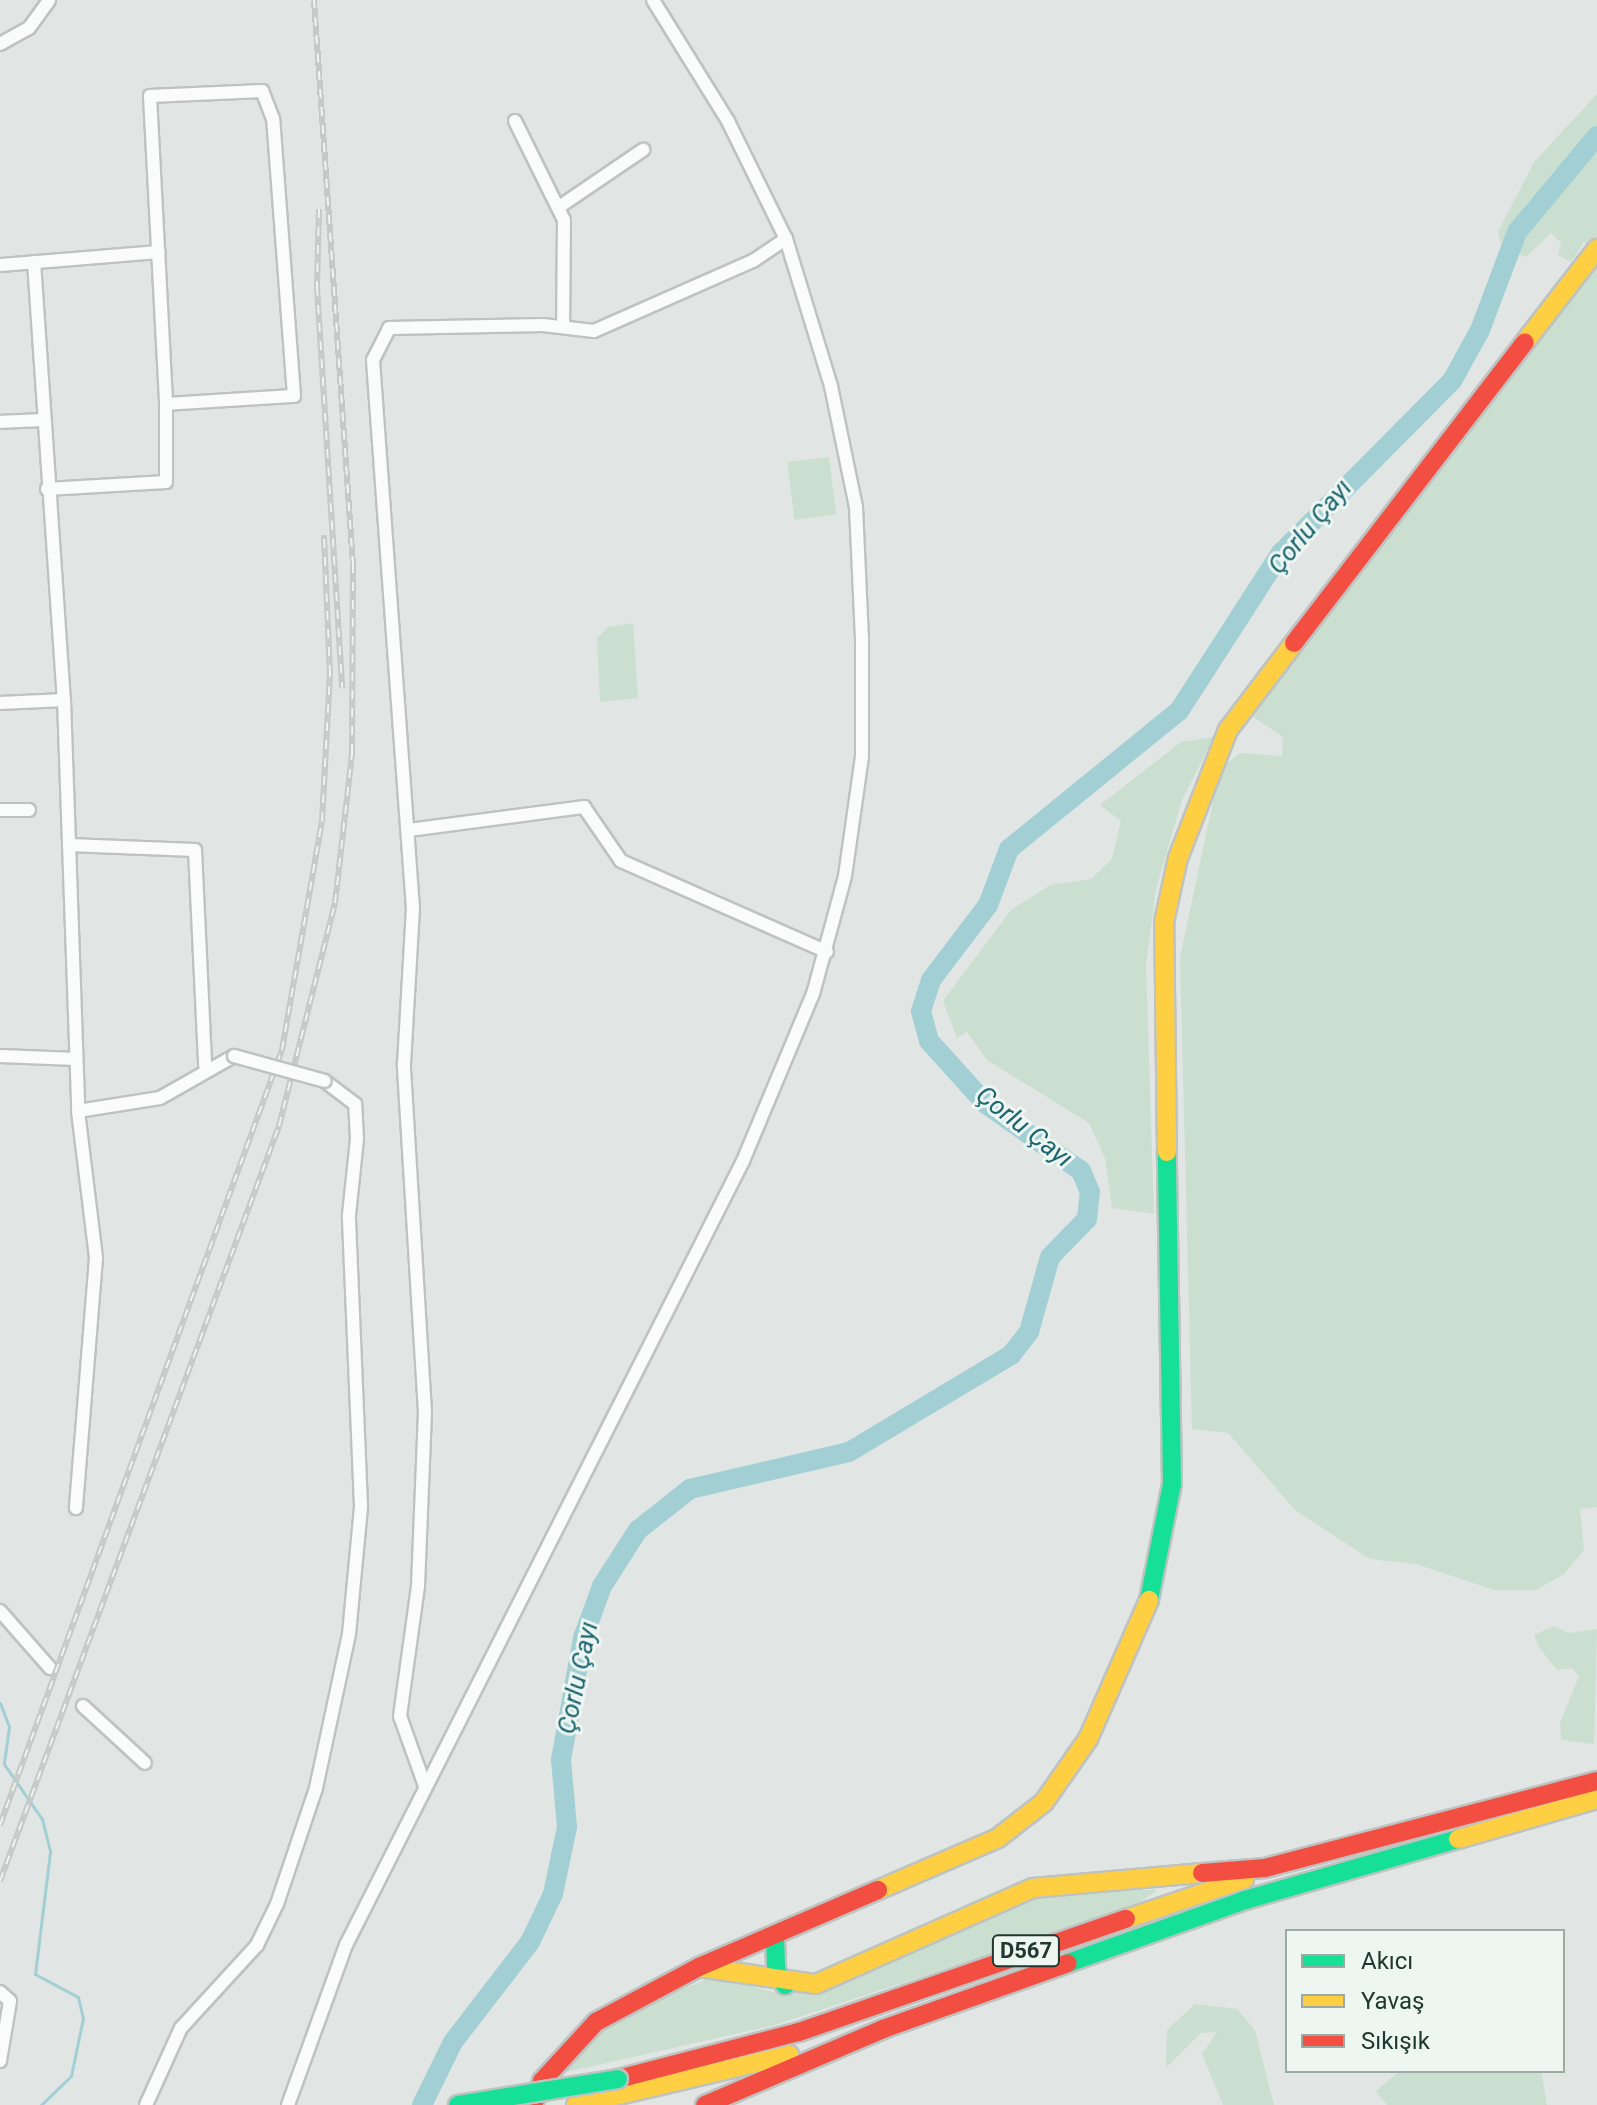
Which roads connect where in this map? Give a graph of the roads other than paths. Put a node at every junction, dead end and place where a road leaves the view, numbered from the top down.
1 (49, 0) edge
2 (653, 0) edge
3 (0, 44) edge
4 (515, 121) dead end
5 (643, 150) dead end
6 (559, 207) junction
7 (786, 239) junction
8 (1597, 249) edge
9 (158, 252) junction
10 (34, 262) junction
11 (0, 265) edge
12 (563, 327) junction
13 (166, 404) junction
14 (42, 420) junction
15 (0, 422) edge
16 (47, 489) junction
17 (64, 700) junction
18 (0, 703) edge
19 (0, 810) edge
20 (29, 810) dead end
21 (409, 830) junction
22 (69, 845) junction
23 (827, 952) junction
24 (0, 1056) edge
25 (76, 1059) junction
26 (205, 1066) junction
27 (78, 1111) junction
28 (76, 1508) dead end
29 (0, 1611) edge
30 (50, 1668) dead end
31 (83, 1706) dead end
32 (145, 1763) dead end
33 (1597, 1781) edge
34 (425, 1786) junction
35 (1597, 1799) edge
36 (1433, 1824) junction
37 (775, 1937) junction
38 (699, 1967) junction
39 (785, 1985) junction
40 (0, 1992) edge
41 (883, 2029) junction
42 (0, 2061) edge
43 (620, 2087) junction
44 (146, 2105) edge
45 (288, 2105) edge
46 (458, 2105) edge
47 (533, 2105) edge
48 (576, 2105) edge
49 (705, 2105) edge

1 - 3 street
2 - 7 street
4 - 6 street
5 - 6 street
6 - 12 street
7 - 12 street
7 - 23 street
8 - 37 main road
9 - 10 street
9 - 13 street
9 - 13 street
10 - 11 street
10 - 14 street
12 - 21 street
13 - 16 street
14 - 15 street
14 - 16 street
16 - 17 street
17 - 18 street
17 - 22 street
19 - 20 street
21 - 23 street
21 - 34 street
22 - 25 street
22 - 26 street
23 - 34 street
24 - 25 street
25 - 27 street
26 - 27 street
26 - 44 street, bridge
27 - 28 street
29 - 30 street
31 - 32 street
33 - 36 main road, D567
34 - 45 street
35 - 41 main road, D567
36 - 39 main road
36 - 43 main road, D567
37 - 38 main road
37 - 39 main road
38 - 39 main road
38 - 47 main road
40 - 42 street
41 - 43 main road, D567
41 - 49 main road
43 - 46 main road, D567, bridge
43 - 48 main road, D567

